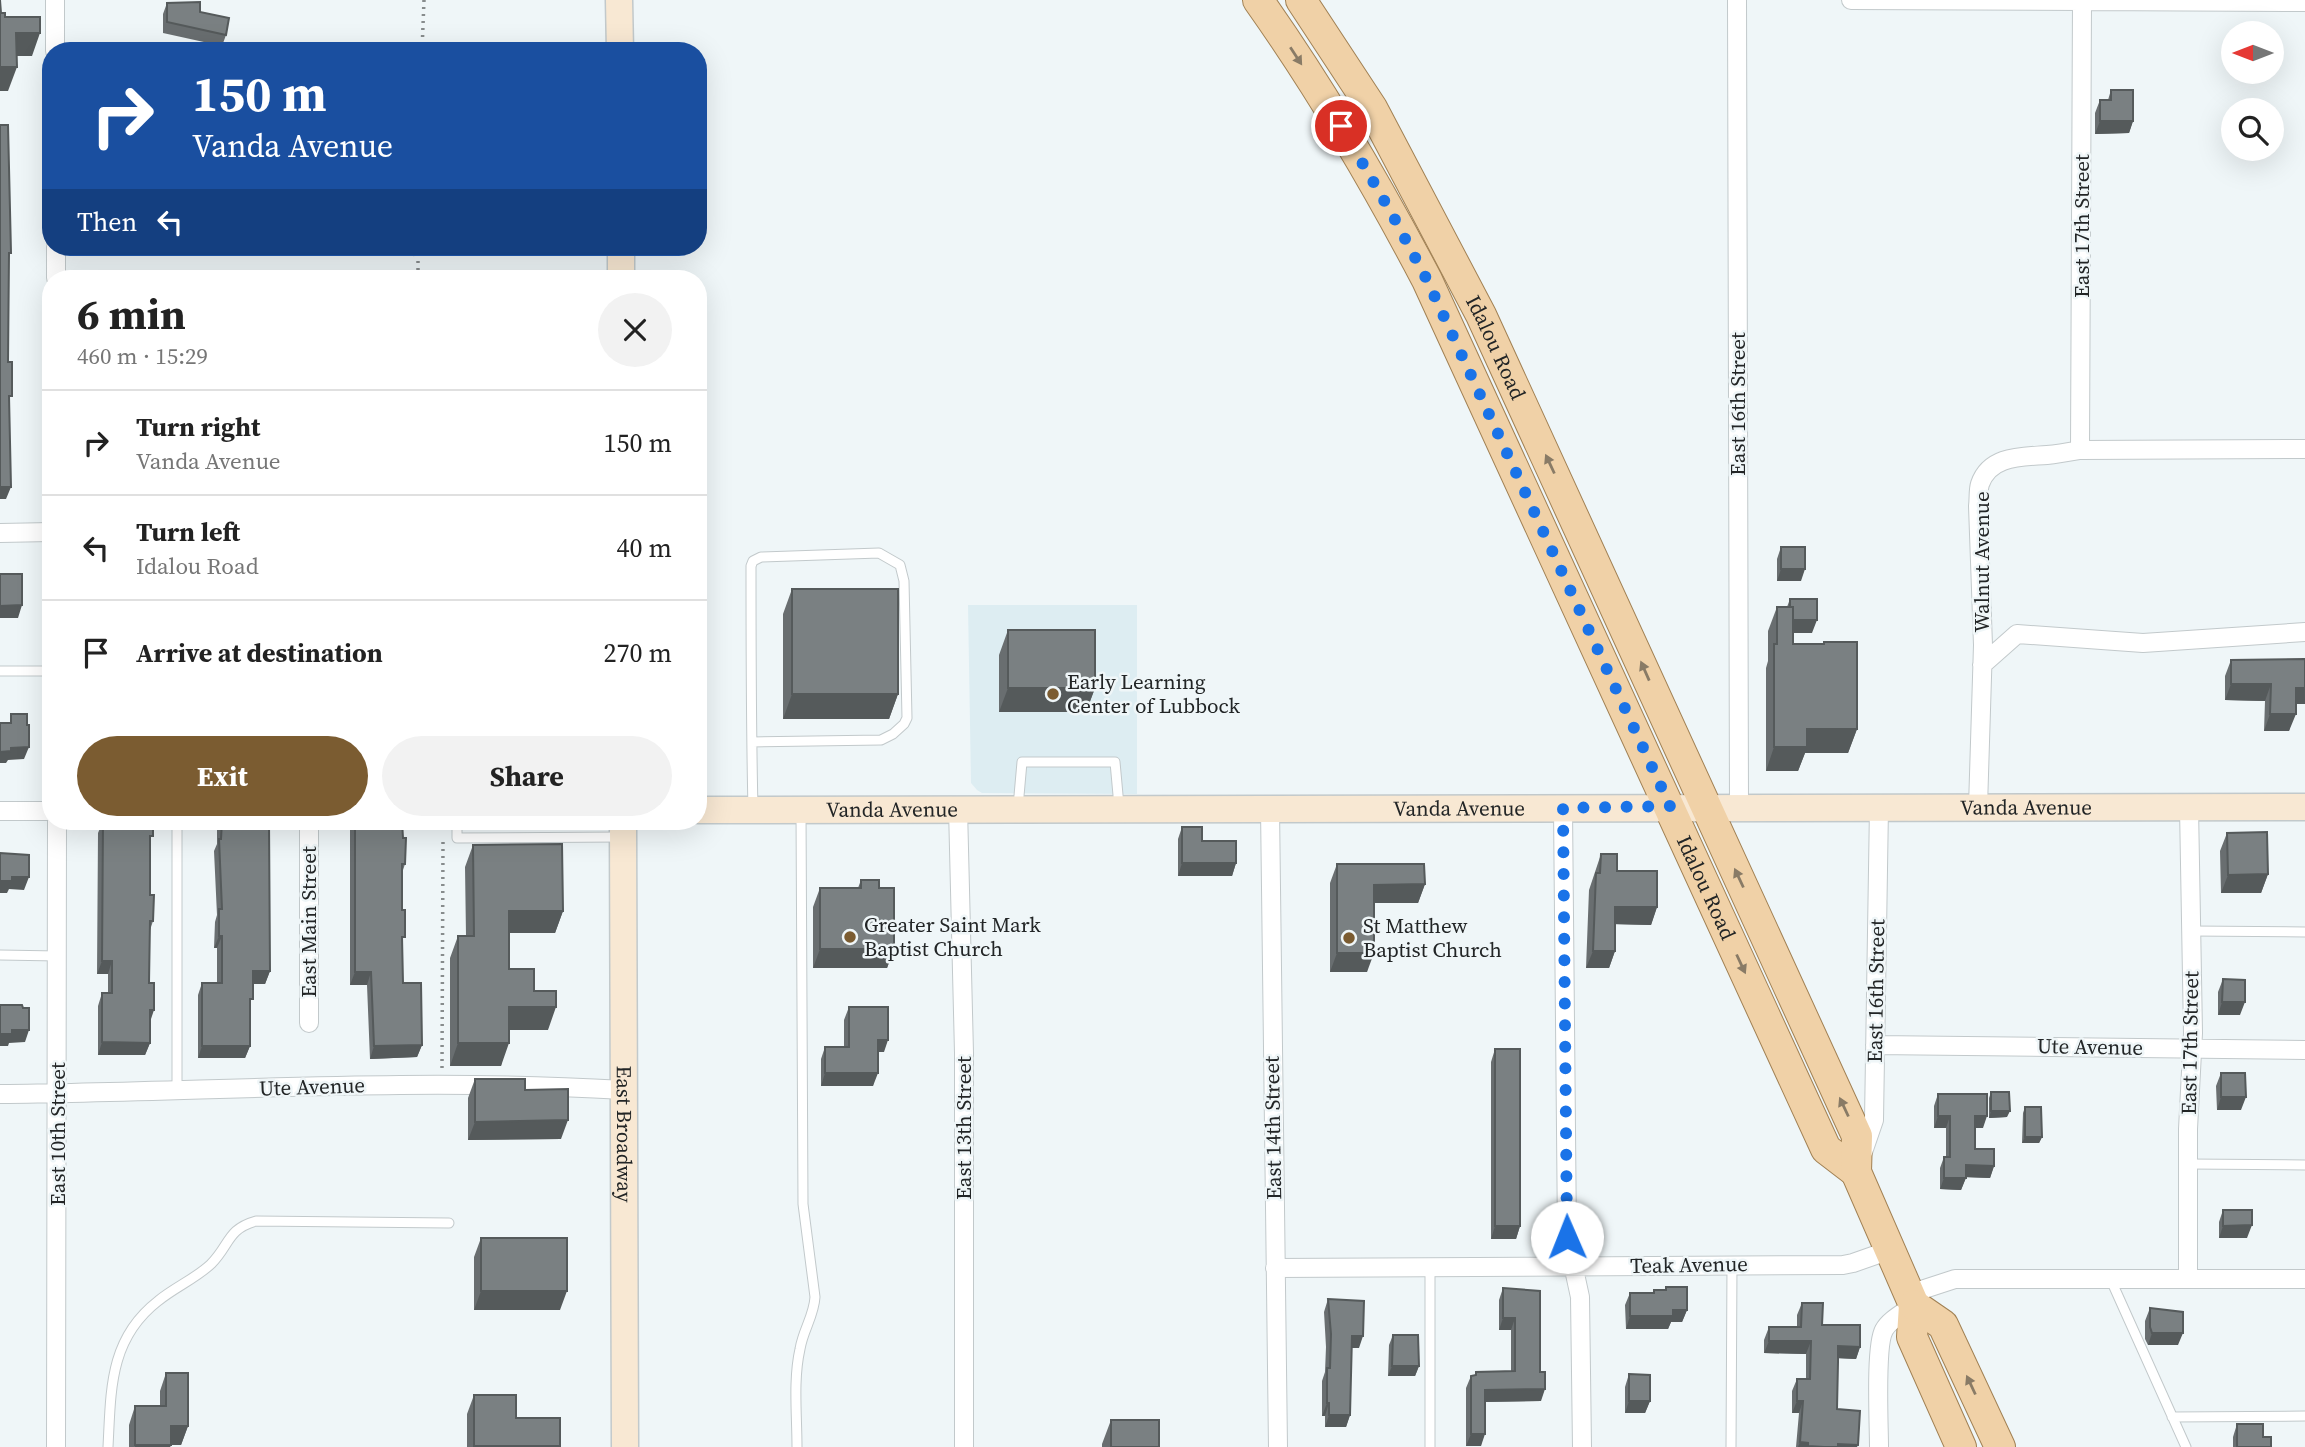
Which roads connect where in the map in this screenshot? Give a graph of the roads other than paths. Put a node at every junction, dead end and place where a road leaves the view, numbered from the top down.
1 (55, 0) edge
2 (619, 0) edge
3 (1258, 0) edge
4 (1301, 0) edge
5 (1737, 0) edge
6 (1851, 0) edge
7 (2082, 1) edge
8 (2305, 2) edge
9 (55, 42) edge
10 (620, 42) edge
11 (2305, 449) edge
12 (2080, 450) junction
13 (0, 533) edge
14 (42, 533) edge
15 (2305, 632) edge
16 (1982, 665) junction
17 (0, 671) edge
18 (42, 671) edge
19 (752, 741) junction
20 (1670, 806) junction
21 (1707, 807) junction
22 (1739, 807) junction
23 (1879, 807) junction
24 (1978, 807) junction
25 (2189, 807) junction
26 (2305, 807) edge
27 (958, 808) junction
28 (1018, 808) junction
29 (1119, 808) junction
30 (1270, 808) junction
31 (1563, 808) junction
32 (801, 809) junction
33 (707, 810) edge
34 (753, 810) junction
35 (0, 811) edge
36 (42, 811) edge
37 (57, 830) edge
38 (177, 830) edge
39 (309, 830) edge
40 (457, 830) edge
41 (605, 830) edge
42 (623, 830) edge
43 (2192, 932) junction
44 (2305, 932) edge
45 (0, 955) edge
46 (58, 956) junction
47 (309, 1023) dead end
48 (1875, 1045) junction
49 (2192, 1049) junction
50 (2305, 1050) edge
51 (624, 1090) junction
52 (177, 1091) junction
53 (0, 1094) edge
54 (58, 1094) junction
55 (2188, 1164) junction
56 (2305, 1165) edge
57 (1856, 1172) junction
58 (449, 1223) dead end
59 (1890, 1250) junction
60 (1732, 1264) junction
61 (1573, 1267) junction
62 (1275, 1268) junction
63 (1430, 1268) junction
64 (2110, 1279) junction
65 (2188, 1279) junction
66 (2305, 1279) edge
67 (1911, 1299) junction
68 (2305, 1416) edge
69 (2172, 1417) junction
70 (56, 1447) edge
71 (108, 1447) edge
72 (625, 1447) edge
73 (797, 1447) edge
74 (964, 1447) edge
75 (1278, 1447) edge
76 (1430, 1447) edge
77 (1582, 1447) edge
78 (1731, 1447) edge
79 (1879, 1447) edge
80 (1961, 1447) edge
81 (2000, 1447) edge
82 (2186, 1447) edge

1 - 9 street
2 - 10 street
3 -> 20 main road, Idalou Road
21 -> 4 main road, Idalou Road
5 - 22 street, East 16th Street
6 - 7 street
7 - 8 street
7 - 12 street, East 17th Street
11 - 12 street, Walnut Avenue
12 - 16 street, Walnut Avenue
13 - 14 street
15 - 16 street
16 - 24 street, Walnut Avenue
17 - 18 lane
19 - 19 lane
19 - 34 lane
20 - 21 street, Vanda Avenue
20 - 31 street, Vanda Avenue
20 -> 57 main road, Idalou Road
21 - 22 street, Vanda Avenue
57 -> 21 main road, Idalou Road
22 - 23 street, Vanda Avenue
23 - 24 street, Vanda Avenue
23 - 48 street, East 16th Street
24 - 25 street, Vanda Avenue
25 - 26 street, Vanda Avenue
25 - 43 street, East 17th Street
27 - 28 street, Vanda Avenue
27 - 32 street, Vanda Avenue
27 - 74 street, East 13th Street
28 - 29 street, Vanda Avenue
28 - 29 lane
29 - 30 street, Vanda Avenue
30 - 31 street, Vanda Avenue
30 - 62 street, East 14th Street
31 - 61 street
32 - 34 street, Vanda Avenue
32 - 73 lane
33 - 34 street, Vanda Avenue
35 - 36 street
37 - 46 street, East 10th Street
38 - 52 lane
39 - 47 street, East Main Street
40 - 41 lane
42 - 51 street, East Broadway
43 - 44 lane
43 - 49 street, East 17th Street
45 - 46 lane
46 - 54 street, East 10th Street
48 - 49 street, Ute Avenue
48 - 57 street, East 16th Street
49 - 50 street, Ute Avenue
49 - 55 street, East 17th Street
51 - 52 street, Ute Avenue
51 - 72 street, East Broadway
52 - 54 street, Ute Avenue
53 - 54 street, Ute Avenue
54 - 70 street, East 10th Street
55 - 56 lane
55 - 65 street, East 17th Street
57 - 59 main road, Idalou Road
58 - 71 lane
59 - 60 street, Teak Avenue
59 - 67 main road, Idalou Road
60 - 61 street, Teak Avenue
60 - 78 lane
61 - 63 street, Teak Avenue
61 - 77 street
62 - 63 street, Teak Avenue
62 - 75 street, East 14th Street
63 - 76 lane
64 - 65 street
64 - 67 street
64 - 69 lane
65 - 66 street
67 - 79 street
67 - 80 main road, Idalou Road
81 -> 67 main road
68 - 69 lane
69 - 82 lane

